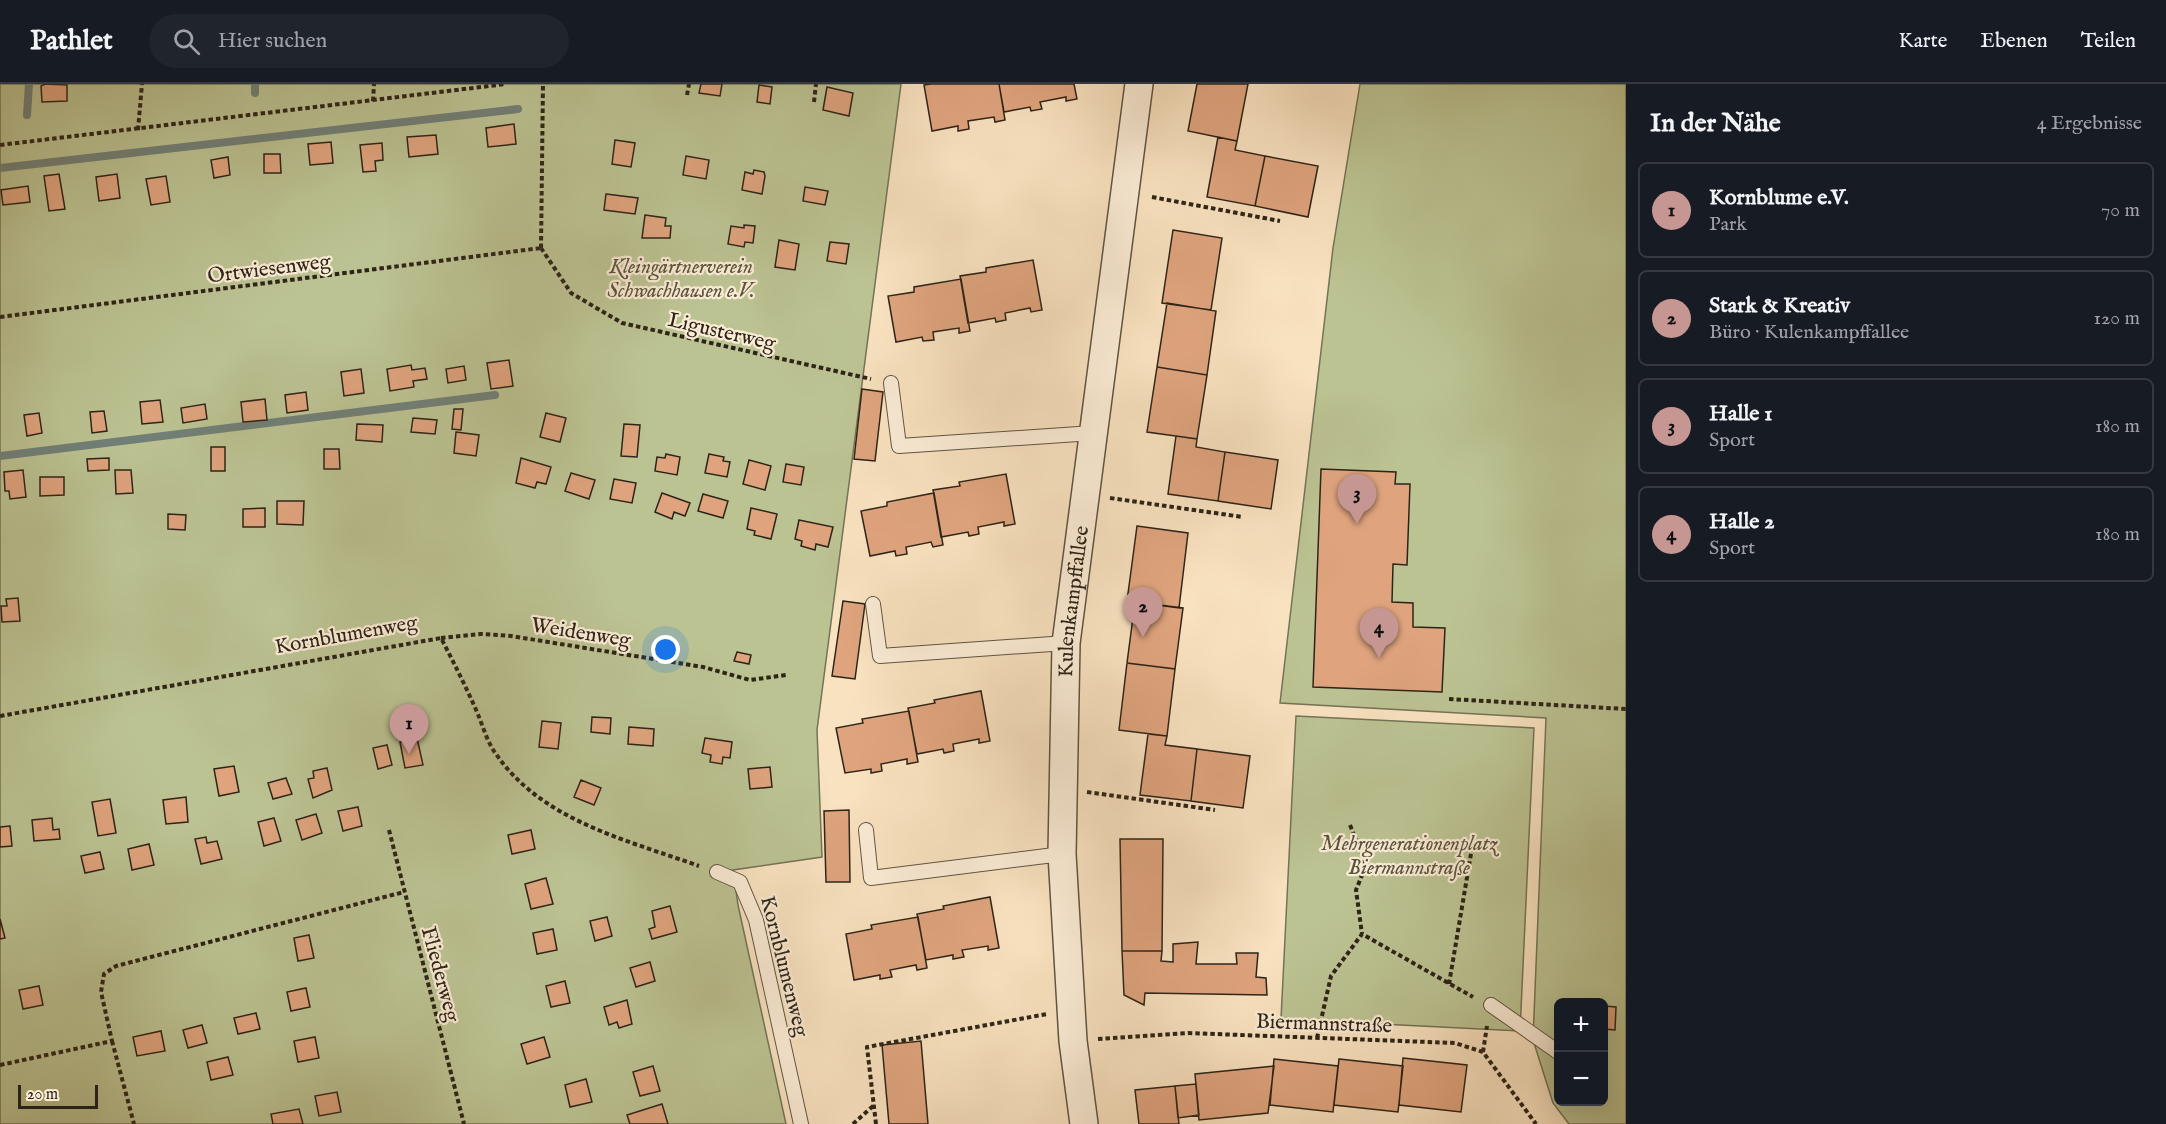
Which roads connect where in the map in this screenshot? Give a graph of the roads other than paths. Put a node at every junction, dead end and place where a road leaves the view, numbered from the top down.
1 (1139, 84) edge
2 (891, 383) dead end
3 (1093, 433) junction
4 (873, 604) dead end
5 (1066, 643) junction
6 (866, 830) dead end
7 (1062, 854) junction
8 (717, 872) road end
9 (1491, 1005) road end
10 (1557, 1052) edge
11 (801, 1124) edge
12 (1084, 1124) edge

1 - 3 street, Kulenkampffallee
2 - 3 lane
3 - 5 street, Kulenkampffallee
4 - 5 lane
5 - 7 street, Kulenkampffallee
6 - 7 lane
7 - 12 street, Kulenkampffallee
8 - 11 lane, Kornblumenweg
9 - 10 lane

